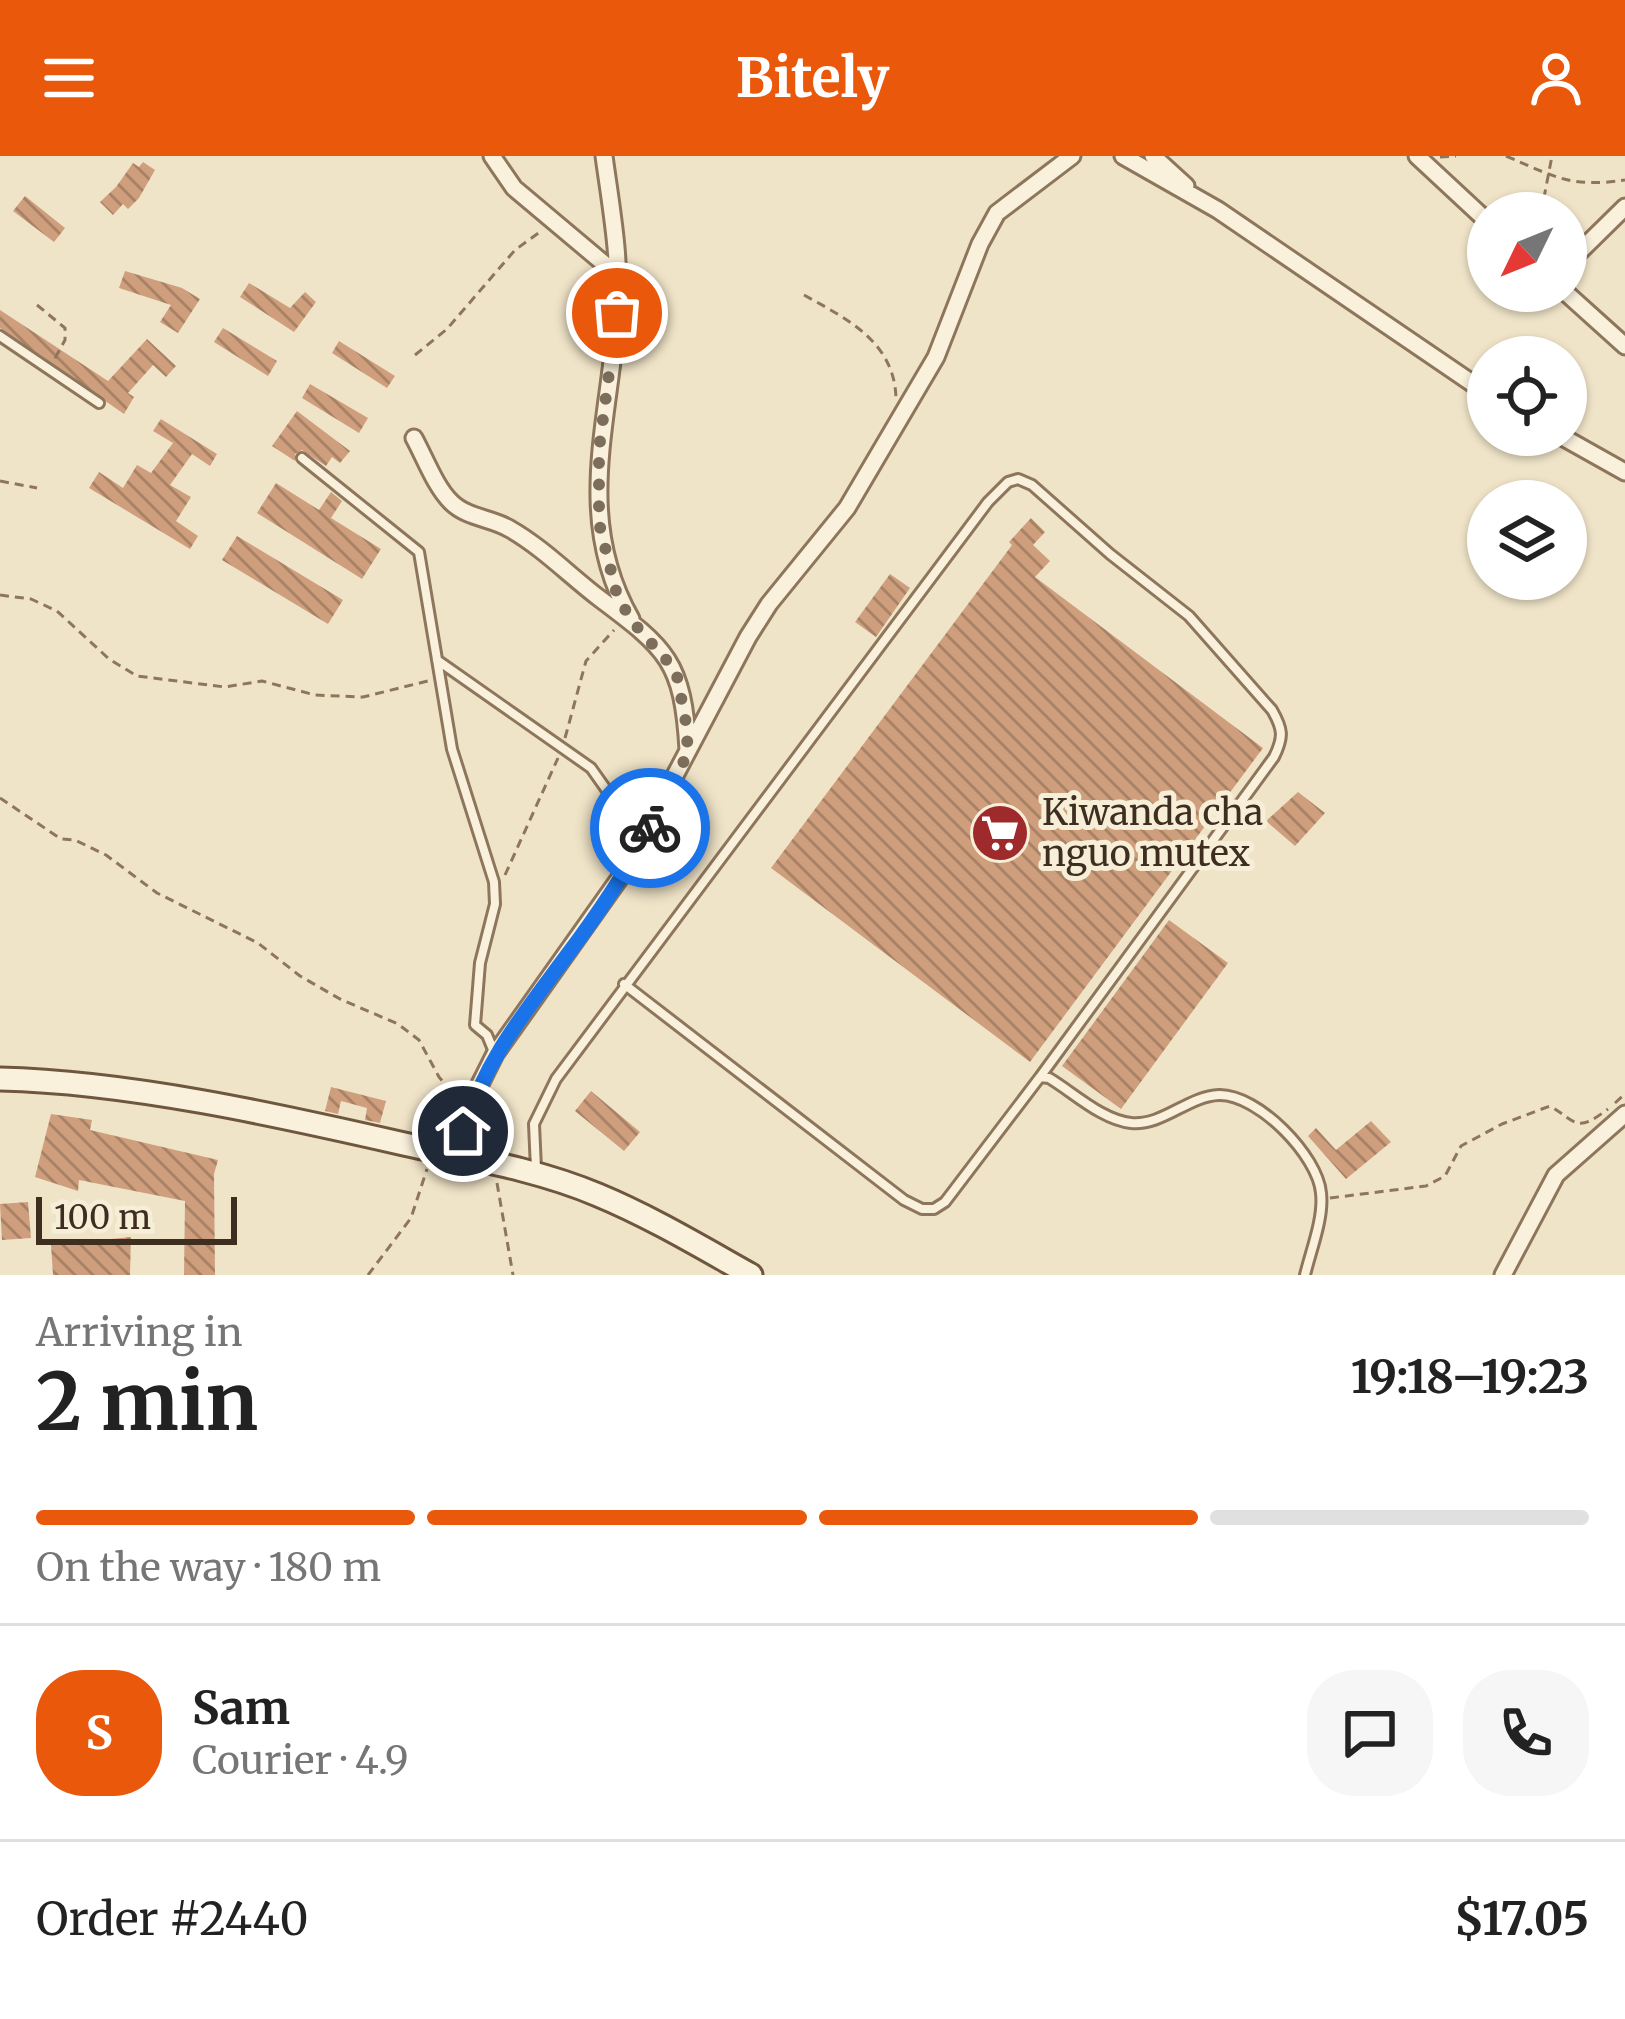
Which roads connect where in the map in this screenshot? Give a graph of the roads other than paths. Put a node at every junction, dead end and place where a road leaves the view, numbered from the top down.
1 (492, 156) edge
2 (604, 156) edge
3 (1072, 156) edge
4 (1123, 156) edge
5 (1153, 156) edge
6 (1417, 156) edge
7 (1196, 198) junction
8 (1467, 202) edge
9 (1625, 207) edge
10 (1587, 244) edge
11 (618, 293) junction
12 (1587, 312) edge
13 (0, 336) edge
14 (1625, 346) edge
15 (1467, 379) edge
16 (98, 404) dead end
17 (414, 438) dead end
18 (1587, 451) edge
19 (302, 458) dead end
20 (1625, 472) edge
21 (631, 620) junction
22 (437, 659) junction
23 (688, 753) junction
24 (643, 841) junction
25 (624, 984) junction
26 (494, 1054) junction
27 (1040, 1077) junction
28 (0, 1079) edge
29 (1625, 1114) edge
30 (456, 1154) junction
31 (537, 1176) junction
32 (751, 1275) edge
33 (1305, 1275) edge
34 (1503, 1275) edge

1 - 11 street
2 - 11 street
3 - 23 street
4 - 7 street
5 - 7 street
6 - 8 street
7 - 15 street
9 - 10 street
11 - 21 street
12 - 14 street
13 - 16 lane
17 - 21 street
18 - 20 street
19 - 22 lane
21 - 23 street
22 - 24 lane
22 - 26 lane
23 - 24 street
24 - 26 street
25 - 27 lane
25 - 27 lane
25 - 31 lane
26 - 30 street
27 - 33 lane
28 - 30 street
29 - 34 street
30 - 31 street
31 - 32 street

